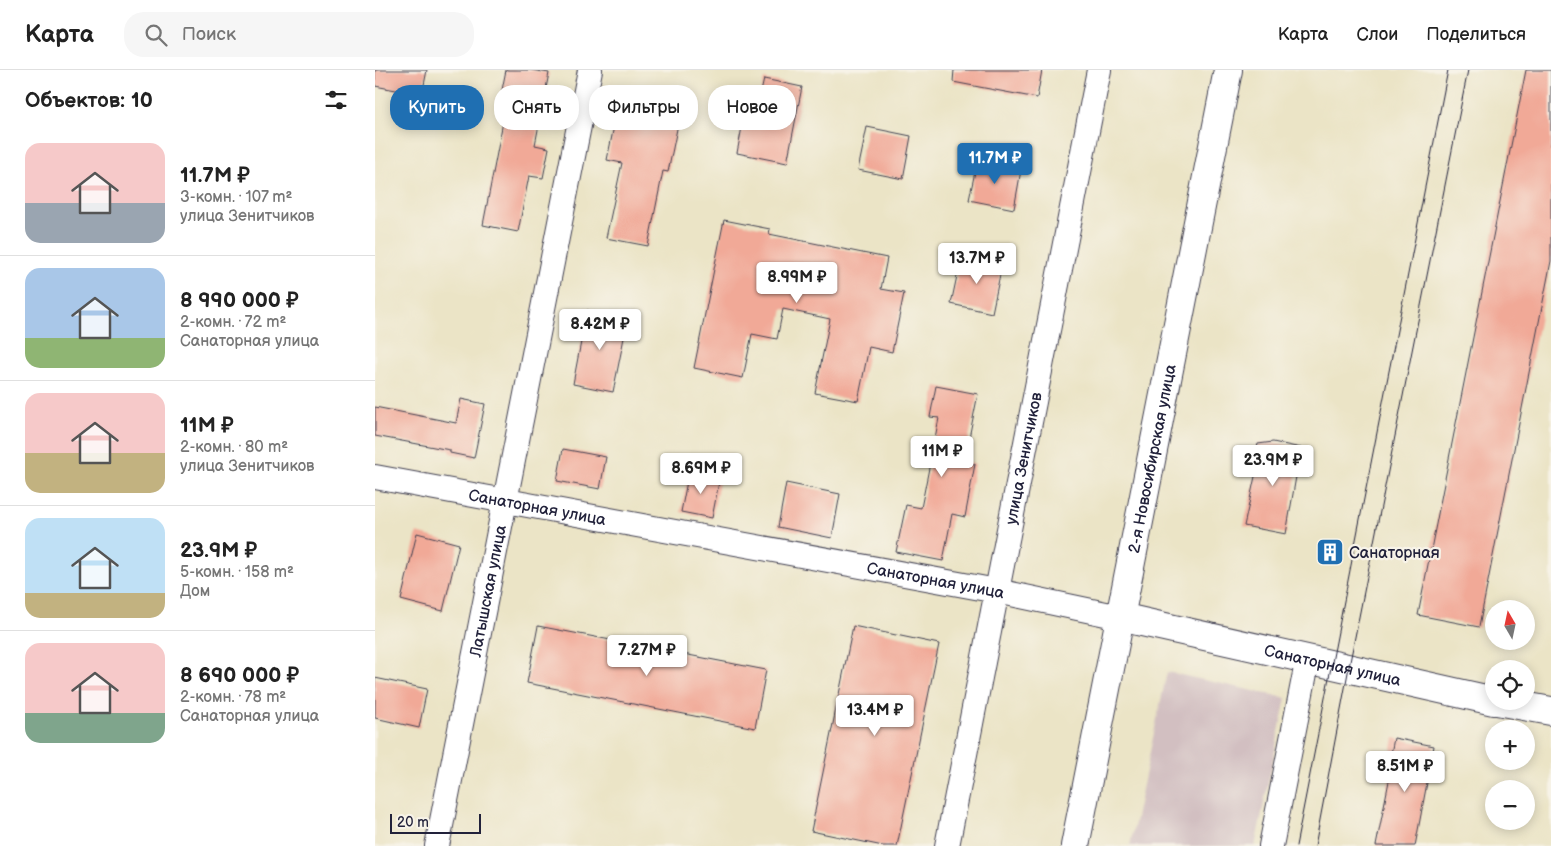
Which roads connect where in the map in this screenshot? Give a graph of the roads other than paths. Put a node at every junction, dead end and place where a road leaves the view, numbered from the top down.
1 (590, 70) edge
2 (1099, 70) edge
3 (1228, 70) edge
4 (375, 477) edge
5 (506, 500) junction
6 (997, 591) junction
7 (1120, 617) junction
8 (1309, 658) junction
9 (1485, 699) edge
10 (1535, 708) edge
11 (1551, 711) edge
12 (437, 846) edge
13 (947, 846) edge
14 (1075, 846) edge
15 (1271, 846) edge

1 - 5 street, Латышская улица
2 - 6 street, улица Зенитчиков
3 - 7 main road, 2-я Новосибирская улица
4 - 5 street, Санаторная улица
5 - 6 street, Санаторная улица
5 - 12 street, Латышская улица
6 - 7 street, Санаторная улица
6 - 13 street, улица Зенитчиков
7 - 8 main road, Санаторная улица
7 - 14 main road, 2-я Новосибирская улица
8 - 9 main road, Санаторная улица
8 - 15 street
10 - 11 main road, Санаторная улица

